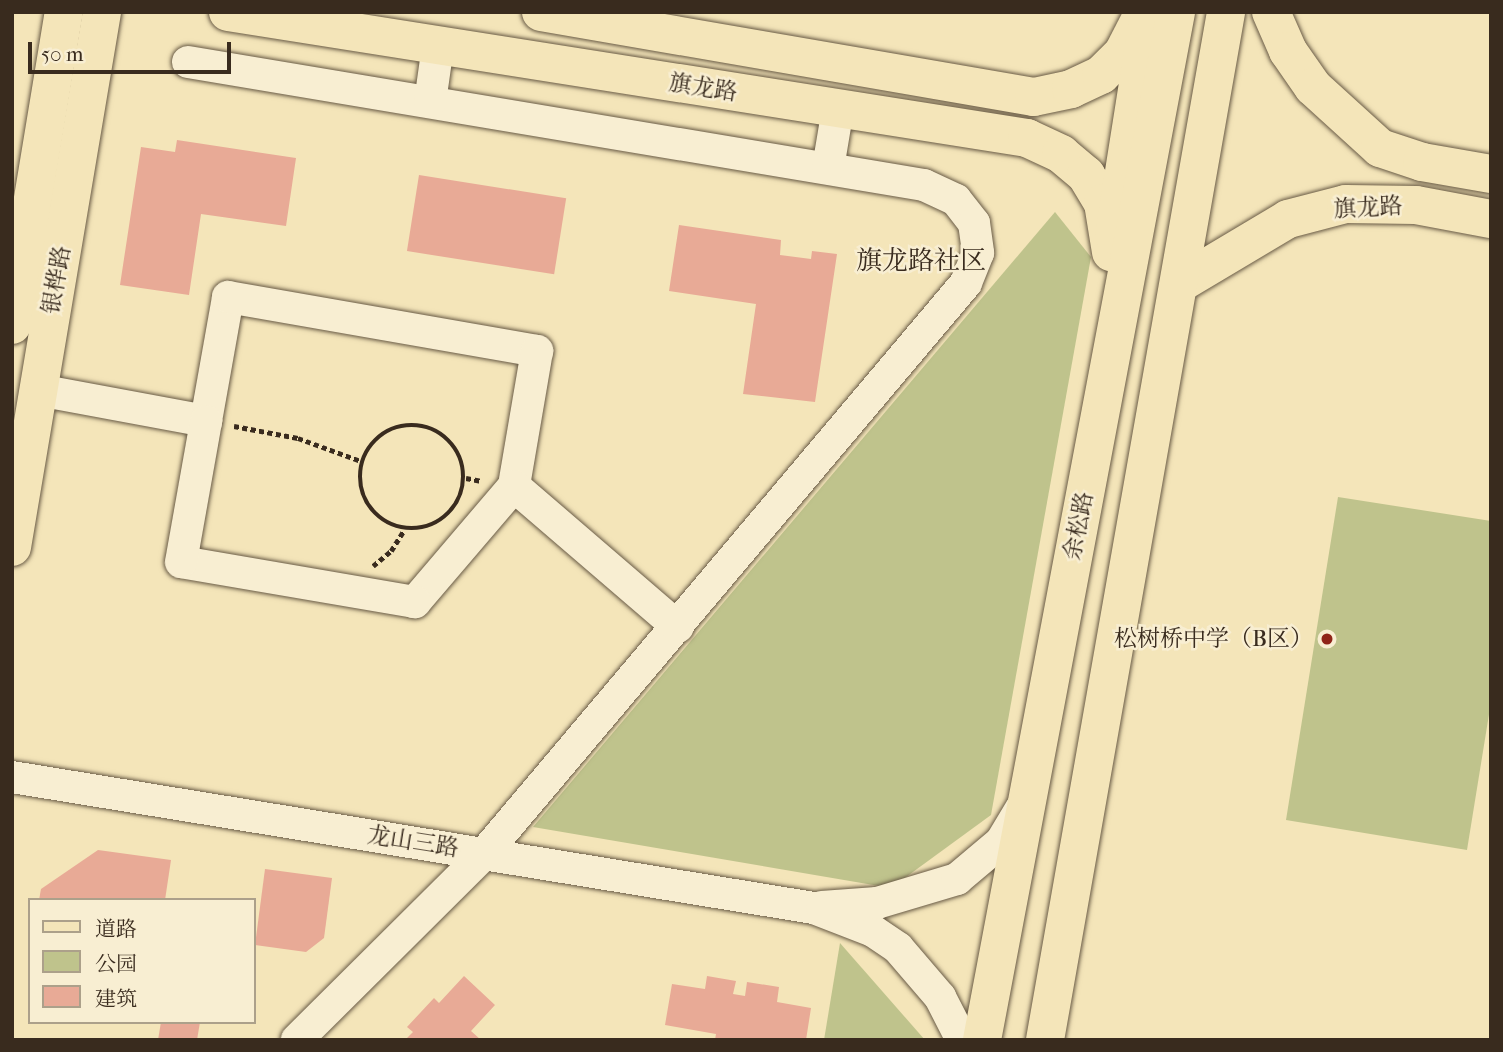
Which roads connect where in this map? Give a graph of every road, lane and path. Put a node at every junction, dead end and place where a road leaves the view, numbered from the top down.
1 (64, 12) edge
2 (102, 12) edge
3 (228, 12) edge
4 (541, 12) edge
5 (1144, 12) edge
6 (1150, 12) edge
7 (1176, 12) edge
8 (1226, 12) edge
9 (1248, 12) edge
10 (1271, 12) edge
11 (438, 46) junction
12 (188, 62) dead end
13 (430, 102) junction
14 (838, 108) junction
15 (1206, 132) junction
16 (828, 169) junction
17 (1491, 174) edge
18 (1491, 219) edge
19 (1111, 253) junction
20 (1179, 284) junction
21 (12, 325) edge
22 (1106, 385) junction
23 (38, 390) junction
24 (206, 421) junction
25 (361, 461) junction
26 (514, 486) junction
27 (404, 530) junction
28 (12, 547) edge
29 (348, 591) junction
30 (678, 627) junction
31 (12, 777) edge
32 (1026, 801) junction
33 (484, 854) junction
34 (814, 908) junction
35 (297, 1040) edge
36 (962, 1040) edge
37 (982, 1040) edge
38 (1045, 1040) edge

1 - 21 main road, 银桦路
2 - 23 main road, 银桦路
3 - 11 main road, 旗龙路
4 - 5 main road
6 - 19 main road
7 - 22 main road, 余松路
8 - 15 main road
9 - 15 main road
10 - 17 main road
11 - 13 street
11 - 14 main road, 旗龙路
12 - 13 street
13 - 16 street
14 - 16 street
14 - 19 main road, 旗龙路
15 - 20 main road
16 - 30 street
18 - 20 main road, 旗龙路
19 - 22 main road
20 - 38 main road
22 - 32 main road, 余松路
23 - 24 street
23 - 28 main road, 银桦路
24 - 25 path
24 - 26 street
24 - 29 street
25 - 27 path
25 - 27 path
26 - 29 street
26 - 30 street
27 - 29 path
30 - 33 street
31 - 33 street, 龙山三路
32 - 34 street
32 - 37 main road, 余松路
33 - 34 street, 龙山三路
33 - 35 street
34 - 36 street

